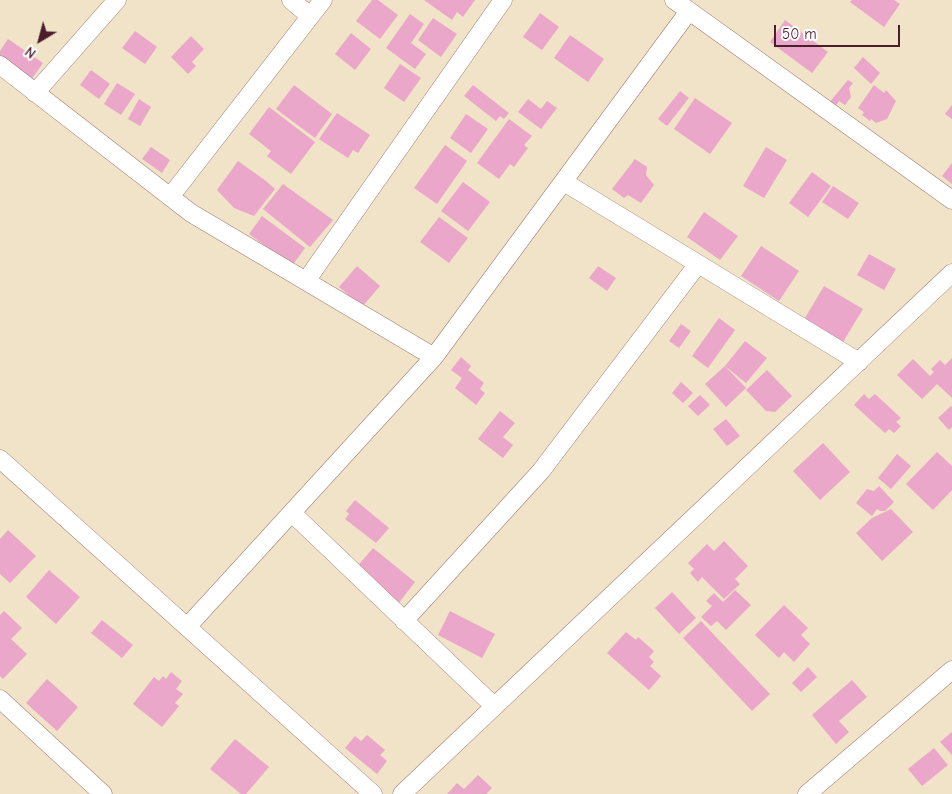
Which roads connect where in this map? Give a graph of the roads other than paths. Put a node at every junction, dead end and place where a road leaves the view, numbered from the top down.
1 (117, 0) edge
2 (290, 0) edge
3 (323, 0) edge
4 (503, 0) edge
5 (674, 0) edge
6 (689, 11) junction
7 (310, 16) junction
8 (0, 65) edge
9 (35, 93) junction
10 (564, 182) junction
11 (170, 197) junction
12 (952, 200) edge
13 (698, 264) junction
14 (952, 273) edge
15 (306, 281) junction
16 (434, 357) junction
17 (859, 362) junction
18 (2, 465) edge
19 (292, 513) junction
20 (404, 620) junction
21 (187, 627) junction
22 (952, 670) edge
23 (0, 699) edge
24 (494, 706) junction
25 (103, 794) edge
26 (373, 794) edge
27 (402, 794) edge
28 (807, 794) edge

1 - 9 street
2 - 7 street
3 - 7 street
4 - 15 street
5 - 6 street
6 - 10 street
6 - 12 street
7 - 11 street
8 - 9 street
9 - 11 street
10 - 13 street
10 - 16 street
11 - 15 street
13 - 17 street
13 - 20 street
14 - 17 street
15 - 16 street
16 - 19 street
17 - 24 street
18 - 21 street
19 - 20 street
19 - 21 street
20 - 24 street
21 - 26 street
22 - 28 street
23 - 25 street
24 - 27 street

